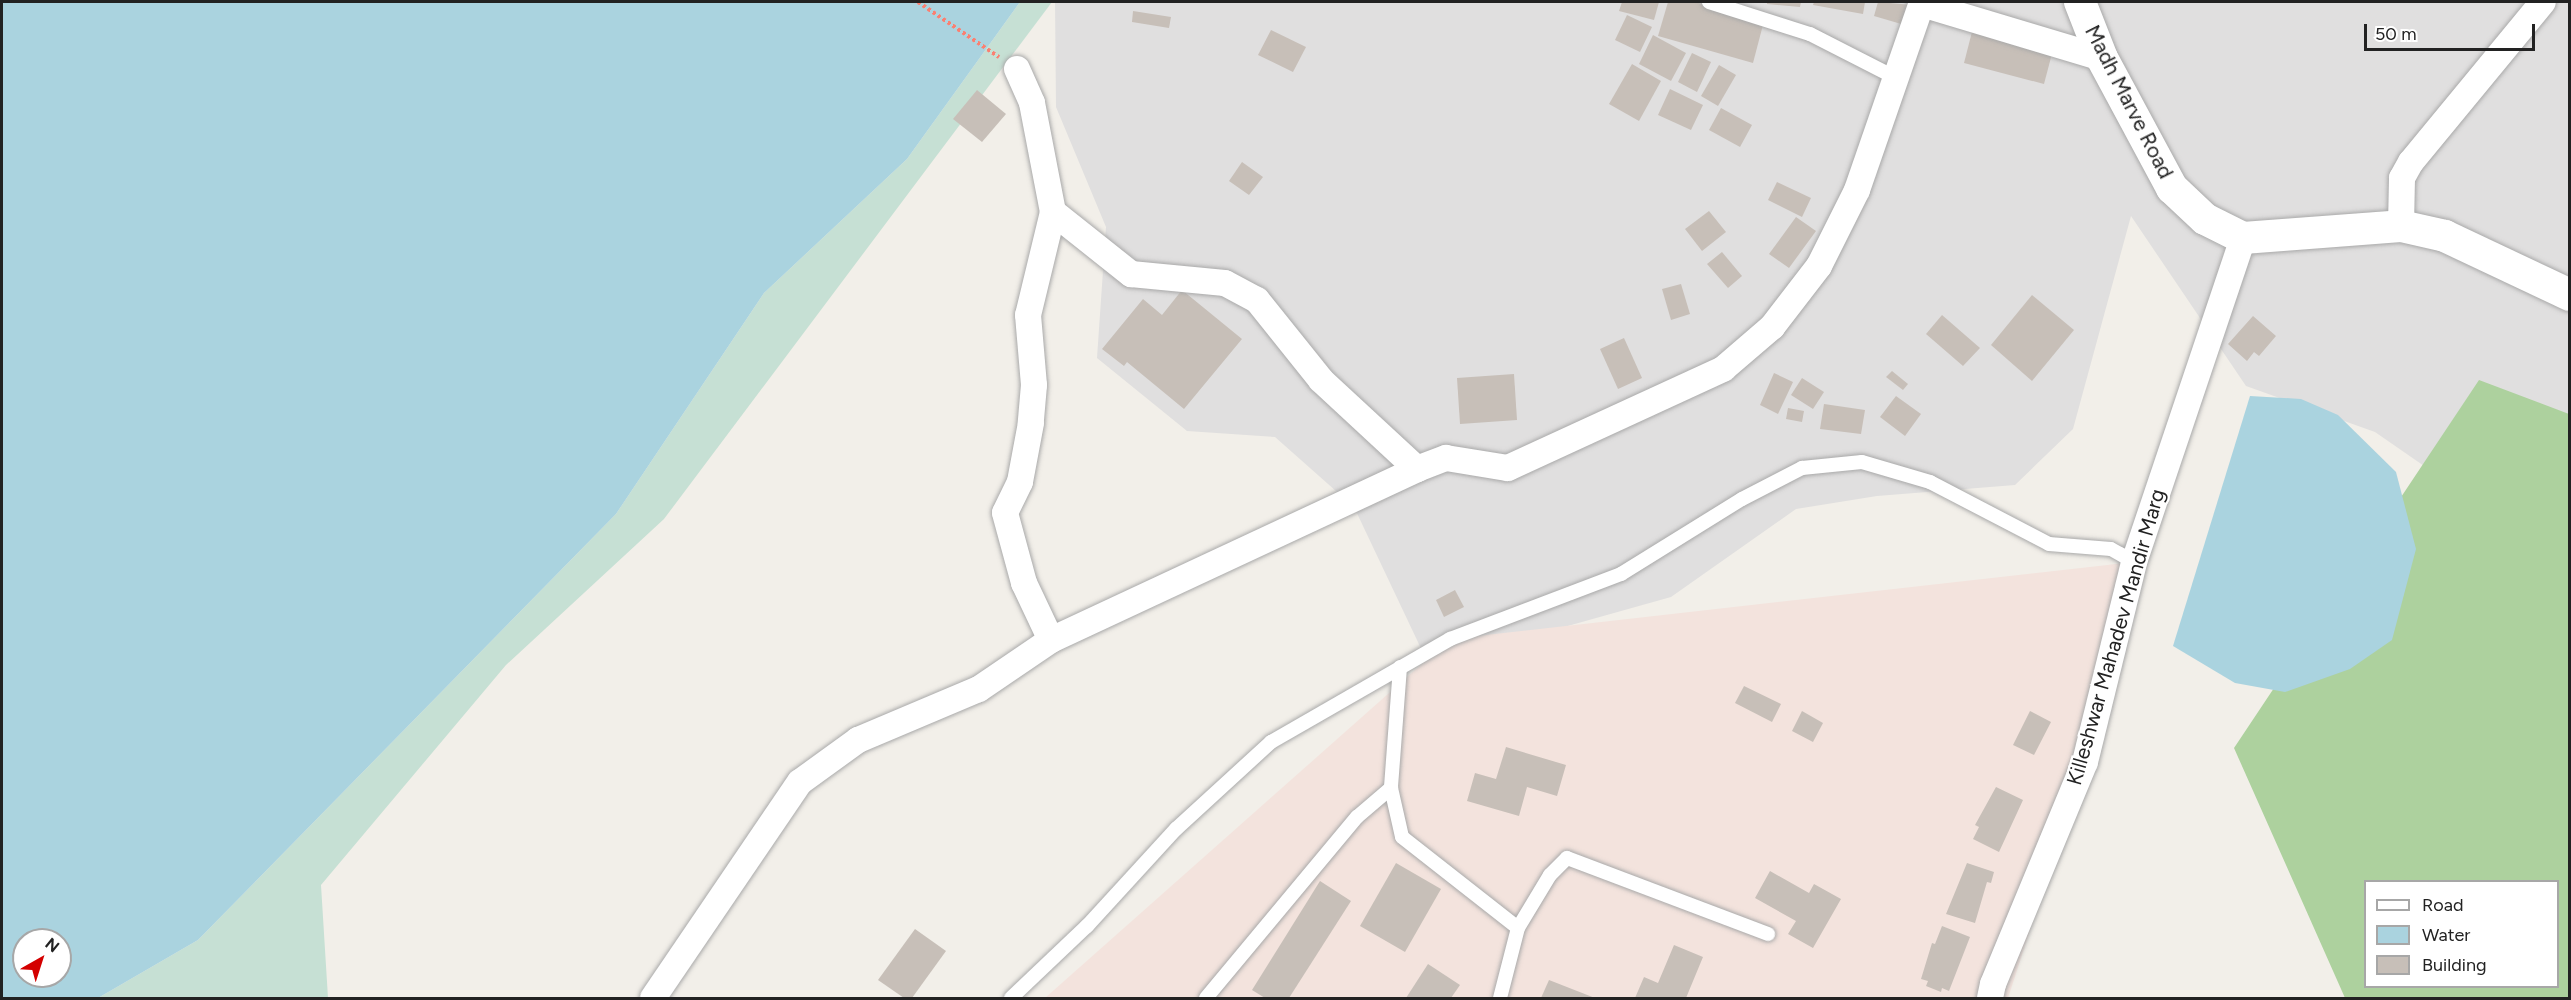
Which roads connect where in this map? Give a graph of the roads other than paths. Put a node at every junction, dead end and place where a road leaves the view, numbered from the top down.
1 (1709, 2) edge
2 (2080, 2) edge
3 (2543, 2) edge
4 (1922, 3) edge
5 (2102, 58) junction
6 (1017, 69) road end
7 (1898, 79) junction
8 (1053, 212) junction
9 (2401, 226) junction
10 (2243, 238) junction
11 (2570, 295) edge
12 (1418, 469) junction
13 (2133, 562) junction
14 (1051, 639) junction
15 (1400, 667) junction
16 (1391, 788) junction
17 (1518, 928) junction
18 (1768, 934) dead end
19 (653, 999) edge
20 (1011, 999) edge
21 (1206, 999) edge
22 (1500, 999) edge
23 (1990, 999) edge

1 - 7 lane
2 - 5 street, Madh Marve Road
3 - 9 street
4 - 5 street
4 - 7 street
5 - 10 street, Madh Marve Road
6 - 8 street
7 - 12 street
8 - 12 street
8 - 14 street
9 - 10 street
9 - 11 street
10 - 13 street, Killeshwar Mahadev Mandir Marg
12 - 14 street
13 - 15 lane
13 - 23 street, Killeshwar Mahadev Mandir Marg
14 - 19 street
15 - 16 lane
15 - 20 lane
16 - 17 lane
16 - 21 lane
17 - 18 lane
17 - 22 lane

